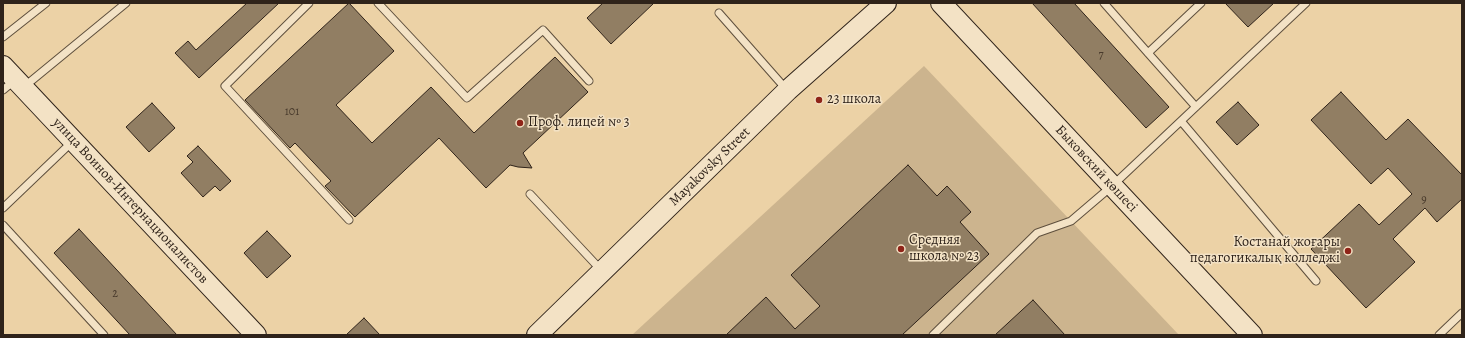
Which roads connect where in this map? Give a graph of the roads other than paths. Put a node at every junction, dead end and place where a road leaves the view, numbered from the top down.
1 (46, 3) edge
2 (126, 3) edge
3 (309, 3) edge
4 (378, 3) edge
5 (886, 3) edge
6 (941, 3) edge
7 (1104, 3) edge
8 (1201, 3) edge
9 (1306, 3) edge
10 (719, 13) dead end
11 (3, 38) edge
12 (1148, 54) junction
13 (589, 80) dead end
14 (11, 81) edge
15 (788, 90) junction
16 (1196, 106) junction
17 (1181, 121) junction
18 (73, 140) junction
19 (1112, 186) junction
20 (530, 194) dead end
21 (3, 208) edge
22 (349, 220) dead end
23 (3, 225) edge
24 (603, 272) junction
25 (1316, 281) dead end
26 (1462, 313) edge
27 (104, 335) edge
28 (256, 335) edge
29 (537, 335) edge
30 (933, 335) edge
31 (1252, 335) edge
32 (1439, 335) edge

1 - 11 lane
2 - 14 lane
3 - 22 lane
4 - 13 lane
5 - 15 main road, Mayakovsky Street
6 - 19 main road, Быковский көшесі
7 - 12 lane
8 - 12 lane
9 - 16 lane
10 - 15 lane
12 - 16 lane
14 - 18 main road, улица Воинов-Интернационалистов
15 - 24 main road, Mayakovsky Street
16 - 17 lane
17 - 19 lane
17 - 25 lane
18 - 21 lane
18 - 28 main road, улица Воинов-Интернационалистов
19 - 30 lane
19 - 31 main road, Быковский көшесі
20 - 24 lane
23 - 27 lane
24 - 29 main road, Mayakovsky Street
26 - 32 lane

